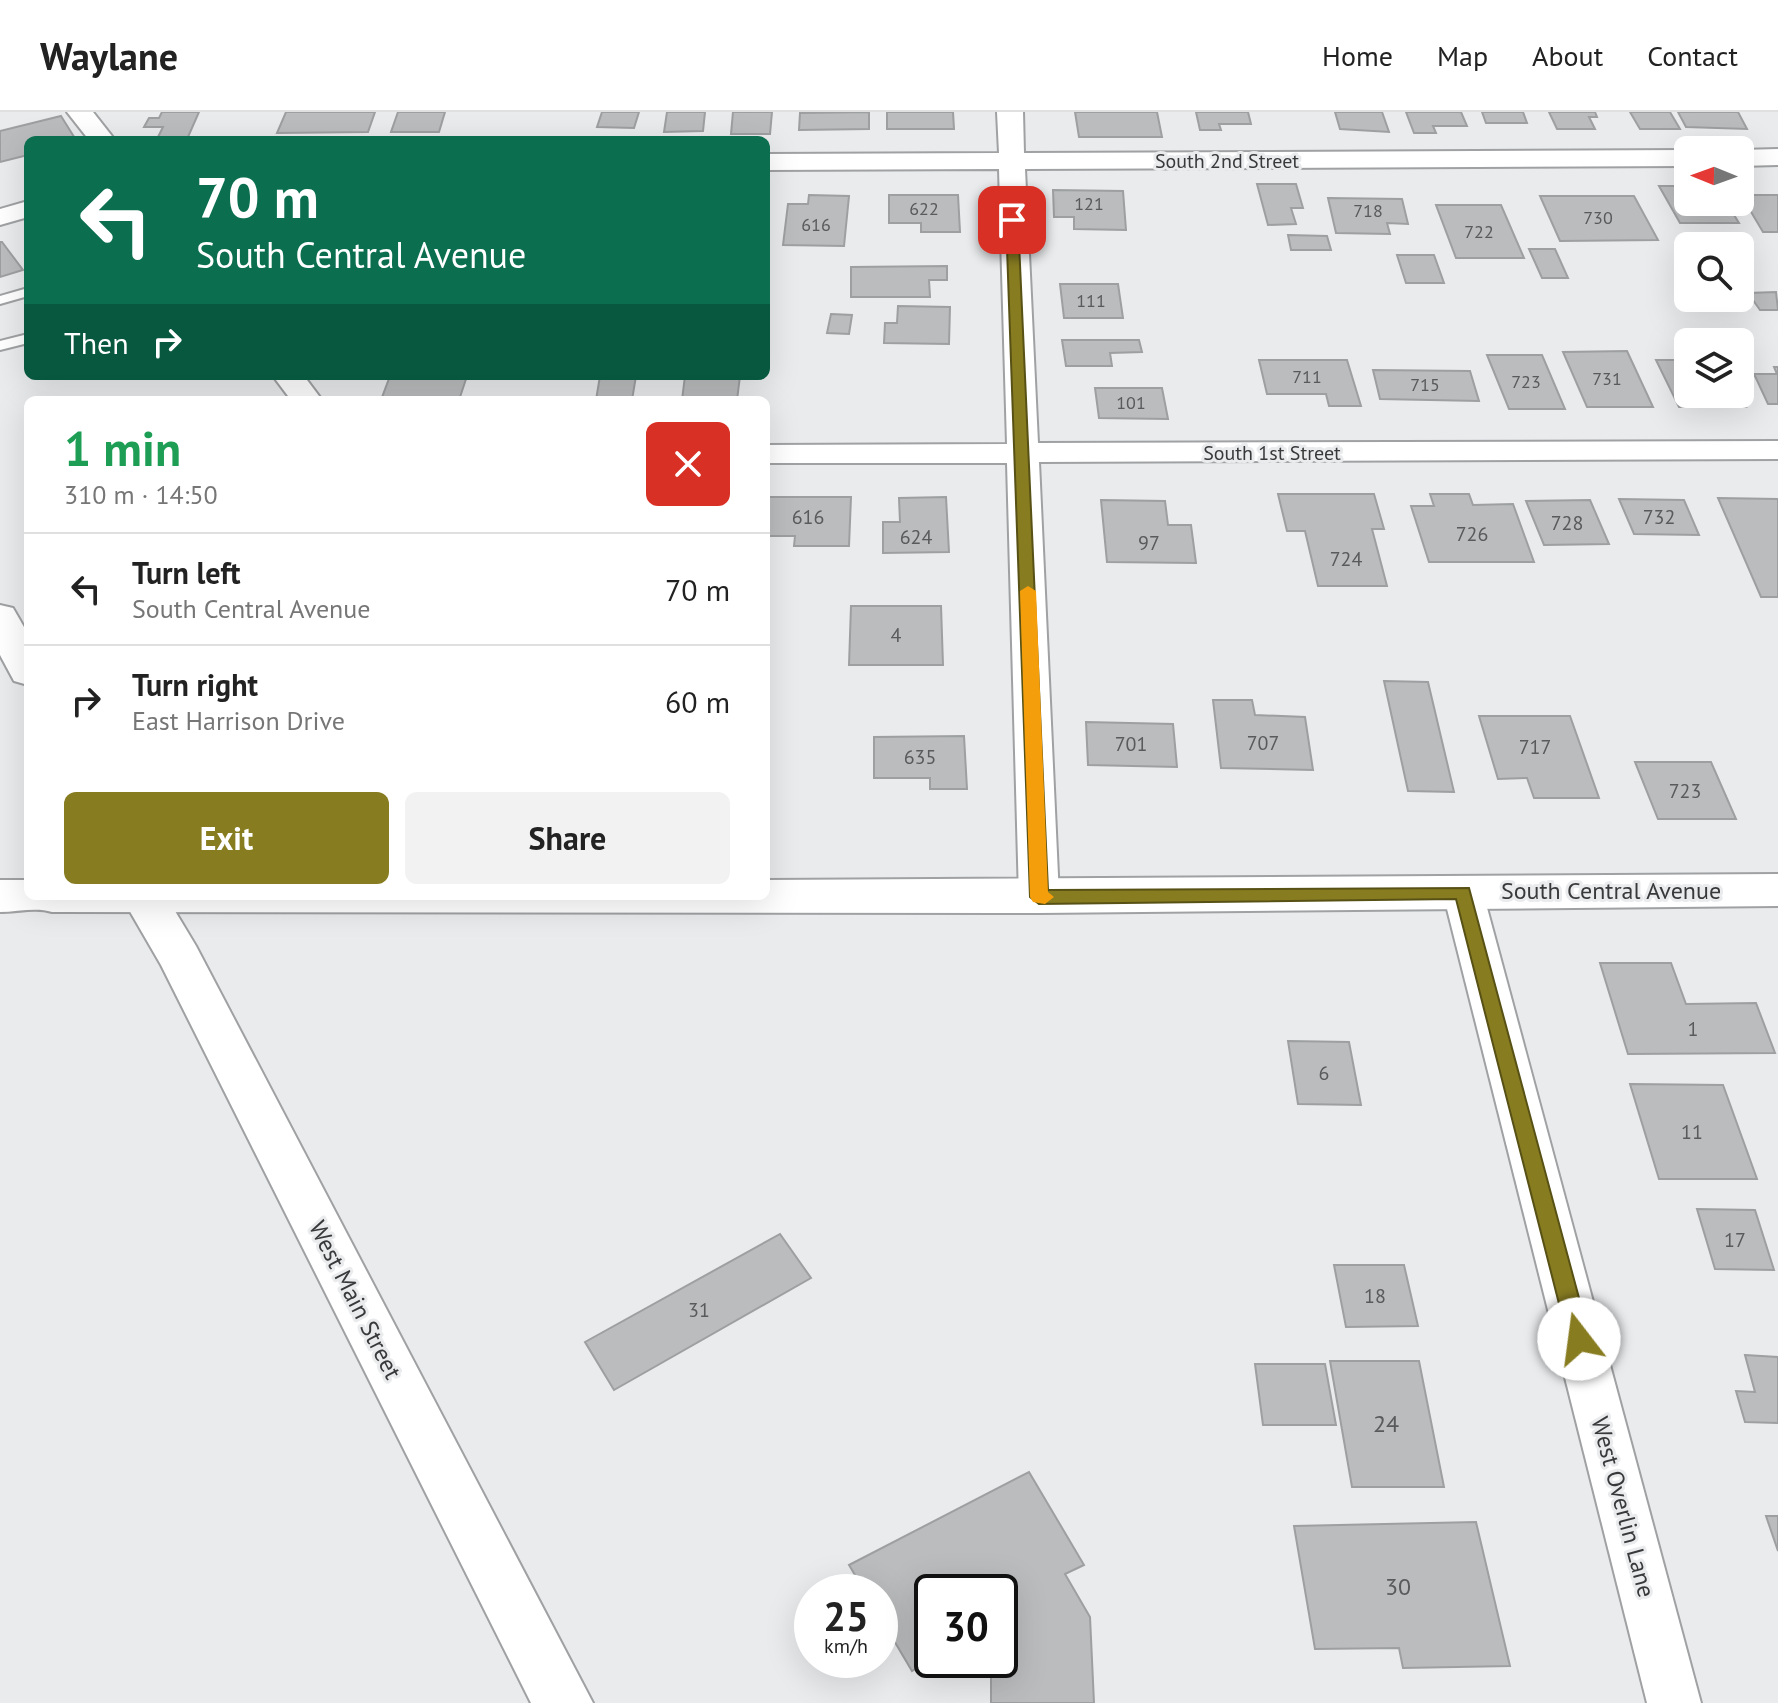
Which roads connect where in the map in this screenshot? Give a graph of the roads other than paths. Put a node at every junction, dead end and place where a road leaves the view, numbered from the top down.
1 (80, 112) edge
2 (1010, 112) edge
3 (99, 136) edge
4 (1778, 157) edge
5 (1674, 158) edge
6 (1754, 158) edge
7 (770, 162) edge
8 (1010, 162) junction
9 (24, 210) edge
10 (0, 217) edge
11 (24, 293) edge
12 (0, 300) edge
13 (24, 339) edge
14 (0, 346) edge
15 (291, 380) edge
16 (304, 396) edge
17 (1778, 450) edge
18 (770, 454) edge
19 (1022, 454) junction
20 (0, 617) edge
21 (24, 664) edge
22 (1778, 890) edge
23 (1463, 893) junction
24 (0, 896) edge
25 (24, 896) edge
26 (770, 897) edge
27 (1039, 897) junction
28 (146, 900) edge
29 (563, 1703) edge
30 (1674, 1703) edge

1 - 3 street
2 - 8 street
4 - 6 street
5 - 8 street, South 2nd Street
7 - 8 street, South 2nd Street
8 - 19 street
9 - 10 street
11 - 12 lane
13 - 14 lane
15 - 16 street
17 - 19 street, South 1st Street
18 - 19 street, South 1st Street
19 - 27 street
20 - 21 street
22 - 23 street, South Central Avenue
23 - 27 street, South Central Avenue
23 - 30 street, West Overlin Lane
24 - 25 street
26 - 27 street, South Central Avenue
28 - 29 street, West Main Street

